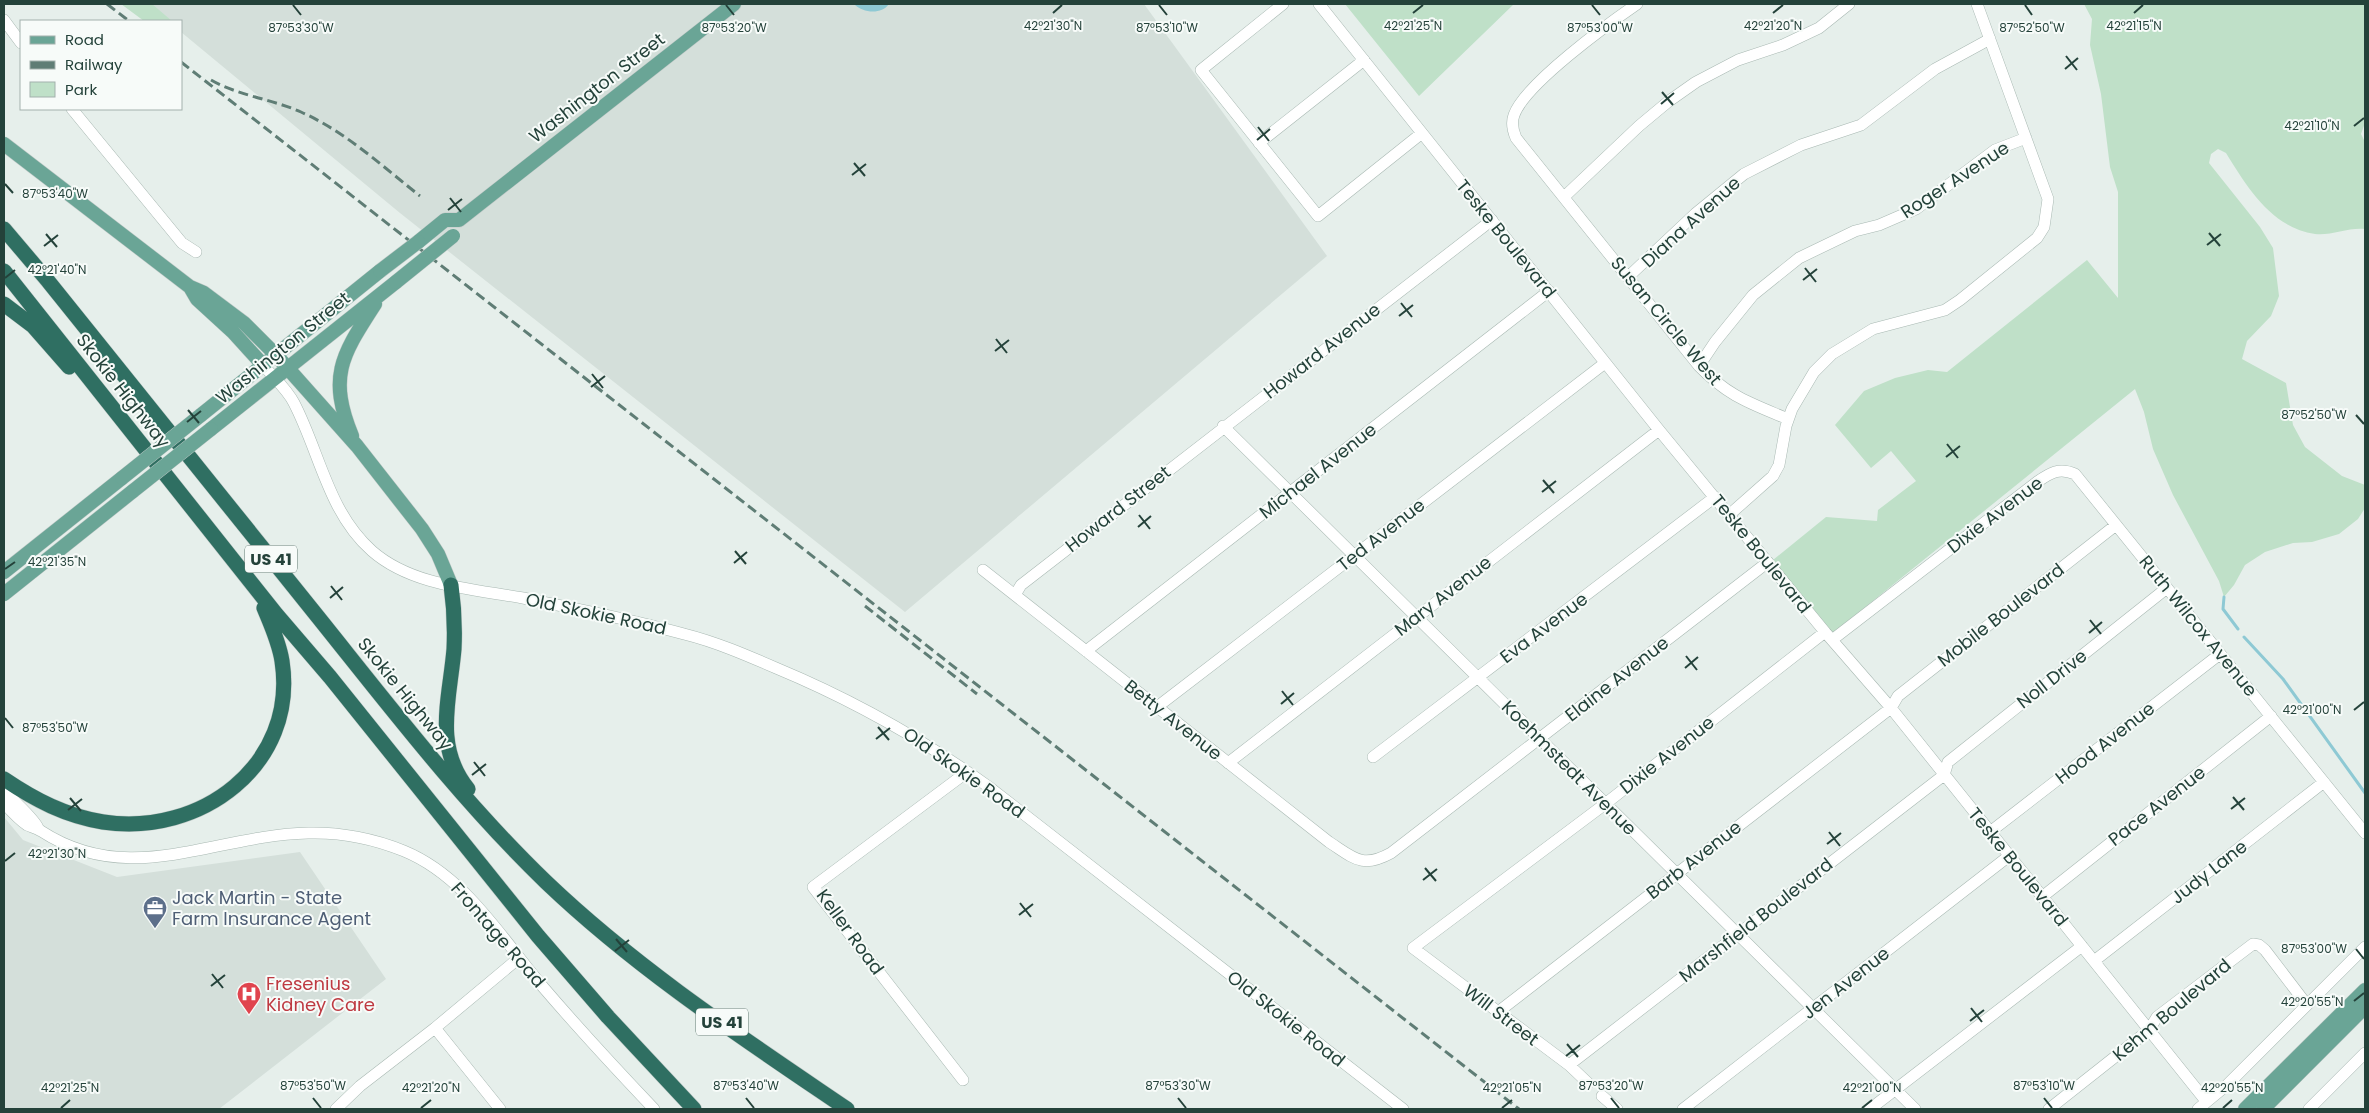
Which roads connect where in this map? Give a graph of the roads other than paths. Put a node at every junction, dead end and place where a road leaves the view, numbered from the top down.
1 (734, 4) edge
2 (1283, 4) edge
3 (1319, 4) edge
4 (1637, 4) edge
5 (1849, 4) edge
6 (1977, 4) edge
7 (4, 20) edge
8 (1990, 39) junction
9 (20, 42) edge
10 (1364, 60) junction
11 (73, 110) edge
12 (1422, 133) junction
13 (2026, 138) junction
14 (1259, 143) junction
15 (4, 144) edge
16 (1564, 197) junction
17 (459, 220) junction
18 (1492, 220) junction
19 (4, 229) edge
20 (196, 252) dead end
21 (4, 271) edge
22 (1628, 277) junction
23 (190, 287) junction
24 (1549, 291) junction
25 (382, 293) junction
26 (4, 304) edge
27 (276, 355) junction
28 (1605, 362) junction
29 (263, 365) junction
30 (1699, 366) junction
31 (288, 368) junction
32 (274, 379) junction
33 (1788, 419) junction
34 (1223, 426) junction
35 (1659, 430) junction
36 (357, 446) junction
37 (143, 448) junction
38 (2065, 469) joint
39 (1290, 493) junction
40 (1715, 498) junction
41 (1729, 515) junction
42 (2116, 525) junction
43 (1354, 556) junction
44 (1768, 562) junction
45 (238, 566) junction
46 (983, 570) dead end
47 (4, 572) edge
48 (451, 585) junction
49 (2167, 588) junction
50 (4, 594) edge
51 (1016, 595) junction
52 (1416, 617) junction
53 (1828, 636) junction
54 (1086, 651) junction
55 (2220, 654) junction
56 (1478, 678) junction
57 (1157, 707) junction
58 (1890, 708) junction
59 (2271, 716) junction
60 (1540, 739) junction
61 (1373, 757) dead end
62 (1228, 763) junction
63 (967, 772) junction
64 (1944, 775) junction
65 (4, 779) edge
66 (2324, 782) junction
67 (4, 790) edge
68 (4, 803) edge
69 (1606, 804) junction
70 (38, 828) junction
71 (1990, 832) junction
72 (2365, 833) edge
73 (2009, 856) junction
74 (1367, 861) joint
75 (1677, 874) junction
76 (546, 882) junction
77 (2042, 896) junction
78 (1738, 934) junction
79 (2082, 946) junction
80 (2365, 947) edge
81 (1413, 948) joint
82 (519, 958) junction
83 (2094, 962) junction
84 (2365, 990) edge
85 (2307, 1005) junction
86 (2365, 1006) edge
87 (1813, 1008) junction
88 (1498, 1012) junction
89 (435, 1028) junction
90 (2149, 1030) junction
91 (2365, 1053) edge
92 (1569, 1065) junction
93 (793, 1072) junction
94 (963, 1080) dead end
95 (1588, 1083) dead end
96 (1896, 1090) junction
97 (1602, 1096) dead end
98 (2202, 1105) edge
99 (493, 1107) edge
100 (336, 1109) edge
101 (654, 1109) edge
102 (694, 1109) edge
103 (839, 1109) edge
104 (848, 1109) edge
105 (1403, 1109) edge
106 (1618, 1109) edge
107 (1683, 1109) edge
108 (1870, 1109) edge
109 (1915, 1109) edge
110 (2049, 1109) edge
111 (2245, 1109) edge
112 (2263, 1109) edge
113 (2309, 1109) edge

1 - 17 main road, Washington Street
2 - 14 street
3 - 10 street, Teske Boulevard
4 - 16 street, Susan Circle West
5 - 16 street
6 - 8 street
7 - 9 street
8 - 13 street
8 - 22 street, Diana Avenue
10 - 12 street, Teske Boulevard
10 - 14 street
11 - 20 street
12 - 14 street
12 - 18 street, Teske Boulevard
13 - 30 street, Roger Avenue
13 - 33 street
15 - 23 main road
16 - 22 street, Susan Circle West
17 - 25 main road, Washington Street, bridge
17 - 27 main road, Washington Street, bridge
18 - 24 street, Teske Boulevard
18 - 34 street, Howard Avenue
19 - 76 highway, Skokie Highway / US 41
21 - 37 highway, Skokie Highway / US 41
22 - 30 street, Susan Circle West
23 - 27 main road
23 - 29 main road
24 - 28 street, Teske Boulevard
24 - 39 street, Michael Avenue
25 - 31 main road, Washington Street
25 - 36 main road
26 - 37 highway
27 - 29 main road, Washington Street
27 - 31 main road
28 - 35 street, Teske Boulevard
28 - 43 street, Ted Avenue
29 - 32 street, Old Skokie Road
29 - 47 main road, Washington Street, bridge
30 - 33 street, Susan Circle West
31 - 32 main road, Washington Street
31 - 36 main road
32 - 48 street, Old Skokie Road
32 - 50 main road, Washington Street, bridge
33 - 41 street
34 - 39 street, Koehmstedt Avenue
34 - 51 street, Howard Street
35 - 40 street, Teske Boulevard
35 - 52 street, Mary Avenue
36 - 48 main road
37 - 45 highway, Skokie Highway / US 41
38 - 42 street, Ruth Wilcox Avenue
38 - 53 street, Dixie Avenue
39 - 43 street, Koehmstedt Avenue
39 - 54 street, Michael Avenue
40 - 41 street, Teske Boulevard
40 - 56 street, Eva Avenue
41 - 44 street, Teske Boulevard
42 - 49 street, Ruth Wilcox Avenue
42 - 58 street, Mobile Boulevard
43 - 52 street, Koehmstedt Avenue
43 - 57 street, Ted Avenue
44 - 53 street, Teske Boulevard
44 - 60 street, Elaine Avenue
45 - 65 highway
45 - 102 highway, Skokie Highway / US 41
46 - 51 street, Betty Avenue
48 - 63 street, Old Skokie Road
48 - 76 highway
49 - 55 street, Ruth Wilcox Avenue
49 - 64 street, Noll Drive
51 - 54 street, Betty Avenue
52 - 56 street, Koehmstedt Avenue
52 - 62 street, Mary Avenue
53 - 58 street, Teske Boulevard
53 - 69 street, Dixie Avenue
54 - 57 street, Betty Avenue
55 - 59 street, Ruth Wilcox Avenue
55 - 71 street, Hood Avenue
56 - 60 street, Koehmstedt Avenue
56 - 61 street, Eva Avenue
57 - 62 street, Betty Avenue
58 - 64 street, Teske Boulevard
58 - 75 street, Barb Avenue
59 - 66 street, Ruth Wilcox Avenue
59 - 77 street, Pace Avenue
60 - 69 street, Koehmstedt Avenue
60 - 74 street, Elaine Avenue
62 - 74 street, Betty Avenue
63 - 94 street, Keller Road
63 - 105 street, Old Skokie Road
64 - 71 street, Teske Boulevard
64 - 78 street, Marshfield Boulevard
66 - 72 street, Ruth Wilcox Avenue
66 - 83 street, Judy Lane
67 - 70 street, Frontage Road
68 - 70 street, Frontage Road
69 - 75 street, Koehmstedt Avenue
69 - 81 street, Dixie Avenue
70 - 82 street, Frontage Road
71 - 73 street, Teske Boulevard
73 - 77 street, Teske Boulevard
73 - 87 street, Jen Avenue
75 - 78 street, Koehmstedt Avenue
75 - 88 street, Barb Avenue
76 - 93 highway, Skokie Highway / US 41
77 - 79 street, Teske Boulevard
78 - 87 street, Koehmstedt Avenue
78 - 92 street, Marshfield Boulevard
79 - 83 street, Teske Boulevard
79 - 96 street
80 - 85 street
81 - 88 street, Will Street
82 - 89 street
82 - 101 street, Frontage Road
83 - 90 street, Teske Boulevard
84 - 111 main road
85 - 90 street, Kehm Boulevard
85 - 98 street
86 - 112 main road
87 - 96 street, Koehmstedt Avenue
87 - 107 street, Jen Avenue
88 - 92 street, Will Street
89 - 99 street
89 - 100 street
90 - 98 street, Teske Boulevard
90 - 110 street, Kehm Boulevard
91 - 113 street
92 - 95 street, Will Street
93 - 103 main road
93 - 104 highway, Skokie Highway / US 41
96 - 108 street
96 - 109 street, Koehmstedt Avenue
97 - 106 street

